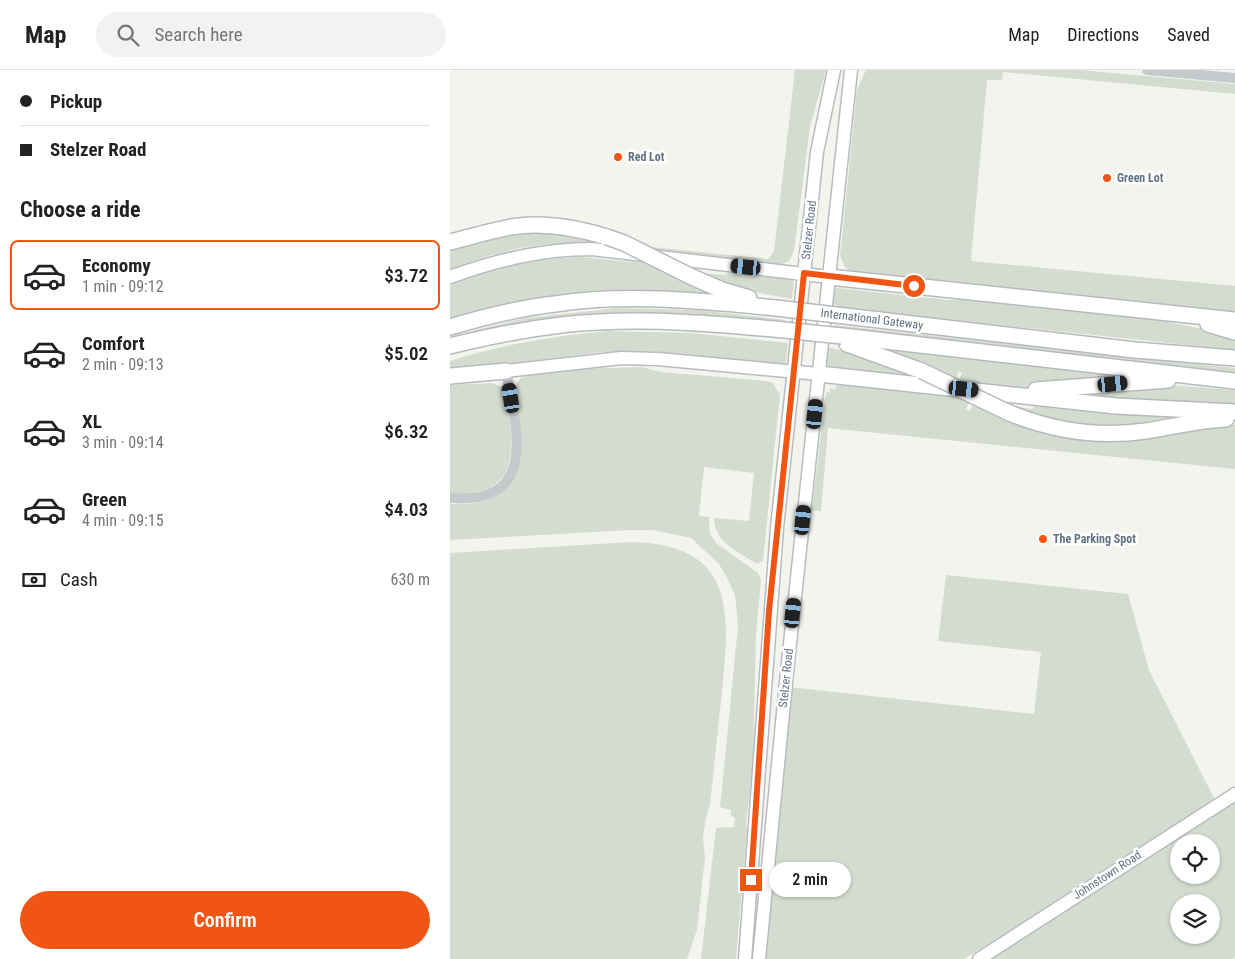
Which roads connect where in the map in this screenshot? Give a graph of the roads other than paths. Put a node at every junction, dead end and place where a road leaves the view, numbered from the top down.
1 (834, 70) edge
2 (851, 70) edge
3 (861, 70) edge
4 (1147, 70) edge
5 (1235, 78) edge
6 (848, 95) junction
7 (450, 242) edge
8 (804, 273) junction
9 (450, 277) edge
10 (829, 277) junction
11 (776, 308) junction
12 (1157, 312) junction
13 (1235, 320) edge
14 (450, 327) edge
15 (1235, 332) edge
16 (842, 339) junction
17 (450, 346) edge
18 (1235, 360) edge
19 (506, 371) junction
20 (794, 372) junction
21 (819, 374) junction
22 (450, 376) edge
23 (1214, 378) junction
24 (1235, 381) edge
25 (1000, 392) junction
26 (1235, 412) edge
27 (1235, 419) edge
28 (450, 498) edge
29 (1235, 794) edge
30 (745, 959) edge
31 (759, 959) edge
32 (980, 959) edge

1 - 8 main road, Stelzer Road
2 - 6 main road, Stelzer Road
3 - 6 main road
4 - 5 street
6 - 10 main road, Stelzer Road
7 - 11 highway, bridge
8 - 9 main road
8 - 10 main road
8 - 20 main road, Stelzer Road
10 - 12 highway
10 - 21 main road, Stelzer Road
11 - 14 highway, International Gateway
11 - 18 highway, International Gateway, bridge
12 - 13 highway
12 - 15 highway
16 - 17 highway, International Gateway, bridge
16 - 23 highway, International Gateway
16 - 27 highway, bridge
19 - 20 main road
19 - 22 highway
19 - 28 street
20 - 21 main road
20 - 30 main road, Stelzer Road
21 - 25 highway
21 - 31 main road, Stelzer Road
23 - 24 highway, International Gateway
23 - 25 highway
25 - 26 highway
29 - 32 main road, Johnstown Road

